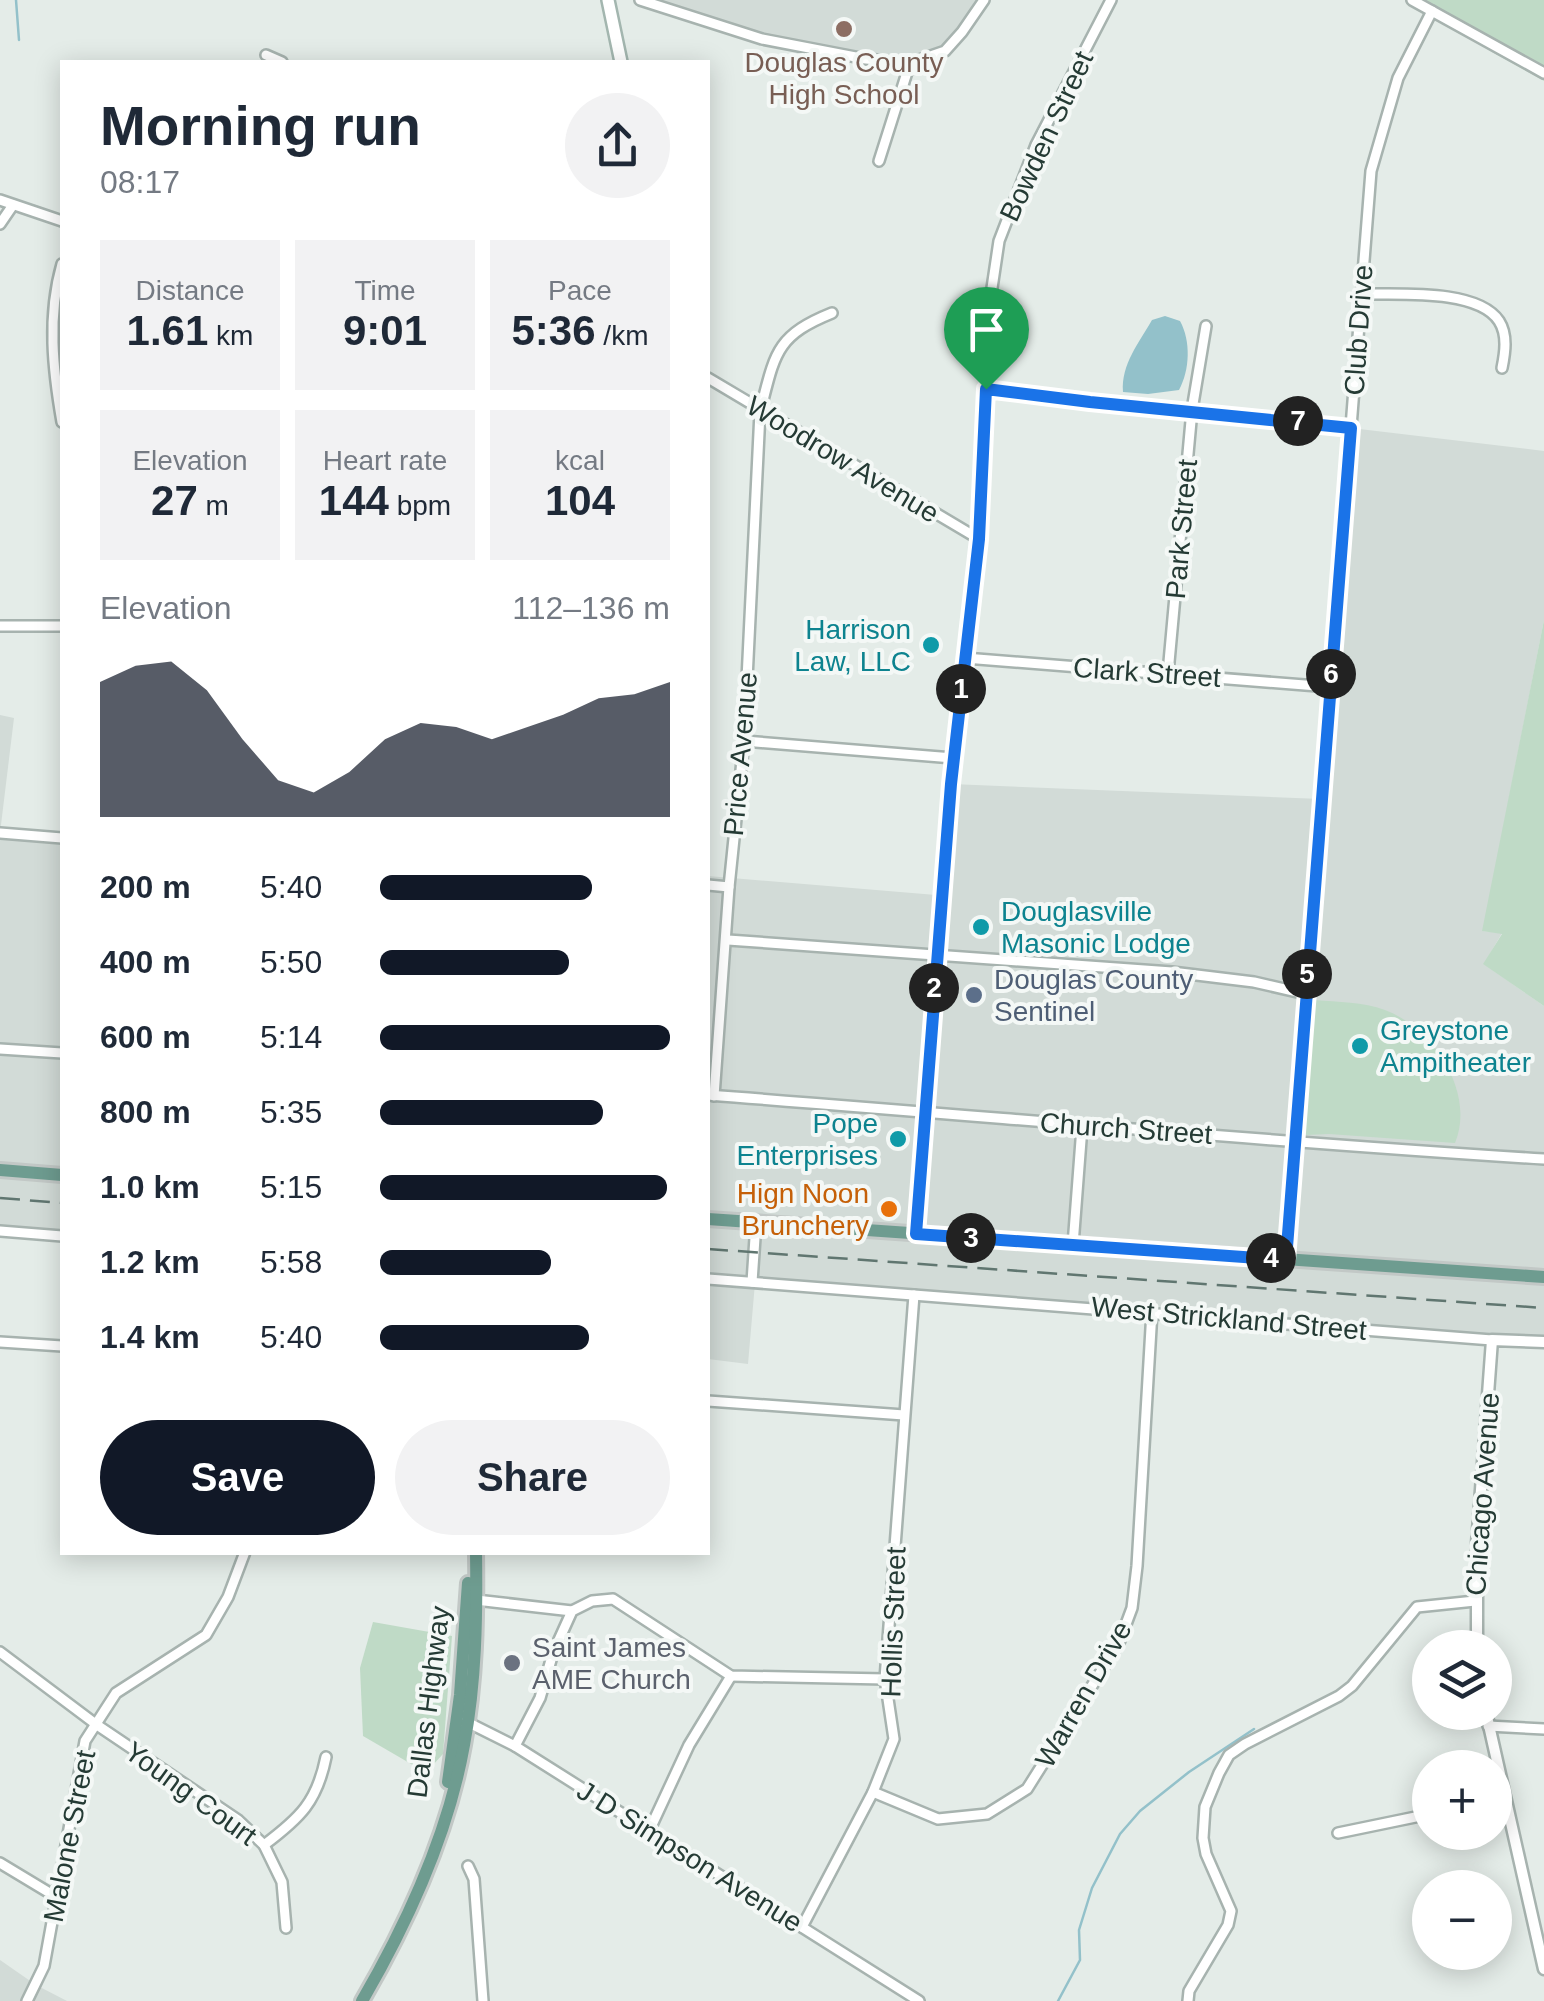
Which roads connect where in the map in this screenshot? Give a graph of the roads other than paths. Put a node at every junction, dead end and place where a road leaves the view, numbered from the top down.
1 (640, 0) edge
2 (984, 0) edge
3 (1111, 0) edge
4 (1412, 0) edge
5 (612, 1) edge
6 (1432, 11) junction
7 (266, 55) dead end
8 (277, 60) edge
9 (621, 60) edge
10 (910, 63) junction
11 (1544, 73) edge
12 (879, 161) dead end
13 (0, 200) edge
14 (12, 204) junction
15 (60, 220) edge
16 (0, 224) edge
17 (60, 271) edge
18 (1360, 294) junction
19 (832, 313) dead end
20 (1206, 326) dead end
21 (1502, 368) dead end
22 (710, 379) edge
23 (986, 389) junction
24 (60, 409) edge
25 (1192, 410) junction
26 (760, 412) junction
27 (1351, 428) junction
28 (979, 539) junction
29 (0, 626) edge
30 (60, 626) edge
31 (964, 658) junction
32 (1168, 672) junction
33 (1330, 687) junction
34 (744, 741) junction
35 (954, 758) junction
36 (0, 833) edge
37 (60, 838) edge
38 (710, 886) edge
39 (729, 887) junction
40 (728, 940) junction
41 (936, 954) junction
42 (1306, 994) junction
43 (0, 1049) edge
44 (60, 1052) edge
45 (711, 1096) edge
46 (927, 1113) junction
47 (1082, 1126) junction
48 (1295, 1141) junction
49 (1544, 1159) edge
50 (0, 1170) edge
51 (60, 1175) edge
52 (710, 1220) edge
53 (756, 1222) junction
54 (0, 1231) edge
55 (916, 1234) junction
56 (60, 1236) edge
57 (1073, 1244) junction
58 (1286, 1260) junction
59 (1544, 1277) edge
60 (710, 1279) edge
61 (752, 1282) junction
62 (914, 1295) junction
63 (1152, 1311) junction
64 (1492, 1340) junction
65 (0, 1342) edge
66 (1544, 1342) edge
67 (60, 1346) edge
68 (710, 1401) edge
69 (904, 1415) junction
70 (244, 1555) edge
71 (473, 1555) edge
72 (473, 1555) edge
73 (476, 1600) junction
74 (1475, 1601) junction
75 (572, 1611) junction
76 (1476, 1630) edge
77 (0, 1652) edge
78 (731, 1676) junction
79 (885, 1679) junction
80 (463, 1720) junction
81 (97, 1725) junction
82 (1512, 1728) edge
83 (1544, 1730) edge
84 (516, 1746) junction
85 (326, 1757) dead end
86 (873, 1792) junction
87 (1412, 1818) edge
88 (650, 1829) junction
89 (1338, 1833) dead end
90 (264, 1845) junction
91 (1512, 1846) edge
92 (0, 1863) edge
93 (468, 1866) dead end
94 (58, 1898) junction
95 (286, 1928) dead end
96 (802, 1928) junction
97 (1544, 1969) edge
98 (896, 1988) junction
99 (28, 2001) edge
100 (362, 2001) edge
101 (482, 2001) edge
102 (889, 2001) edge
103 (919, 2001) edge
104 (1188, 2001) edge

1 - 10 street
2 - 10 street
3 - 23 street, Bowden Street
4 - 6 street
5 - 9 main road
6 - 11 street
6 - 18 street, Club Drive
7 - 8 street
10 - 12 street
13 - 14 street
14 - 15 street
14 - 16 street
17 - 24 street
18 - 21 street
18 - 27 street, Club Drive
19 - 26 street, Price Avenue
20 - 25 street, Park Street
22 - 26 street, Woodrow Avenue
23 - 25 street
23 - 28 street, Bowden Street
25 - 27 street
25 - 32 street, Park Street
26 - 28 street, Woodrow Avenue
26 - 34 street, Price Avenue
27 - 33 street, Club Drive
28 - 31 street, Bowden Street
29 - 30 street
31 - 32 street, Clark Street
31 - 35 street, Bowden Street
32 - 33 street, Clark Street
33 - 42 street, Club Drive
34 - 35 street
34 - 39 street, Price Avenue
35 - 41 street, Bowden Street
36 - 37 street
38 - 39 street
39 - 40 street, Price Avenue
40 - 41 street
40 - 45 street, Price Avenue
41 - 42 street
41 - 46 street, Bowden Street
42 - 48 street, Club Drive
43 - 44 street
45 - 46 street, Church Street
46 - 47 street, Church Street
46 - 55 street, Bowden Street
47 - 48 street, Church Street
47 - 57 street
48 - 49 street, Church Street
48 - 58 street, Club Drive
50 - 51 main road
52 - 53 main road
53 - 55 main road
53 - 61 street
54 - 56 street
55 - 57 main road
57 - 58 main road
58 - 59 main road
60 - 61 street, West Strickland Street
61 - 62 street, West Strickland Street
62 - 63 street, West Strickland Street
62 - 69 street, Hollis Street
63 - 64 street, West Strickland Street
63 - 86 street, Warren Drive
64 - 66 street, West Strickland Street
64 - 74 street, Chicago Avenue
65 - 67 street
68 - 69 street
69 - 79 street, Hollis Street
70 - 81 street, Malone Street
71 - 73 main road, Dallas Highway
72 - 80 main road, Dallas Highway
73 - 75 street
73 - 80 main road, Dallas Highway
74 - 76 street, Chicago Avenue
74 - 104 street
75 - 78 street
75 - 84 street
77 - 81 street, Young Court
78 - 79 street
78 - 88 street
79 - 86 street, Hollis Street
80 - 84 street, J D Simpson Avenue
80 - 100 main road, Dallas Highway
81 - 90 street, Young Court
81 - 94 street, Malone Street
82 - 83 street
84 - 88 street, J D Simpson Avenue
85 - 90 street
86 - 96 street, Hollis Street
87 - 89 street
88 - 96 street, J D Simpson Avenue
90 - 95 street, Young Court
91 - 97 street
92 - 94 street
93 - 101 street
94 - 99 street, Malone Street
96 - 98 street, J D Simpson Avenue
98 - 102 street
98 - 103 street, J D Simpson Avenue

